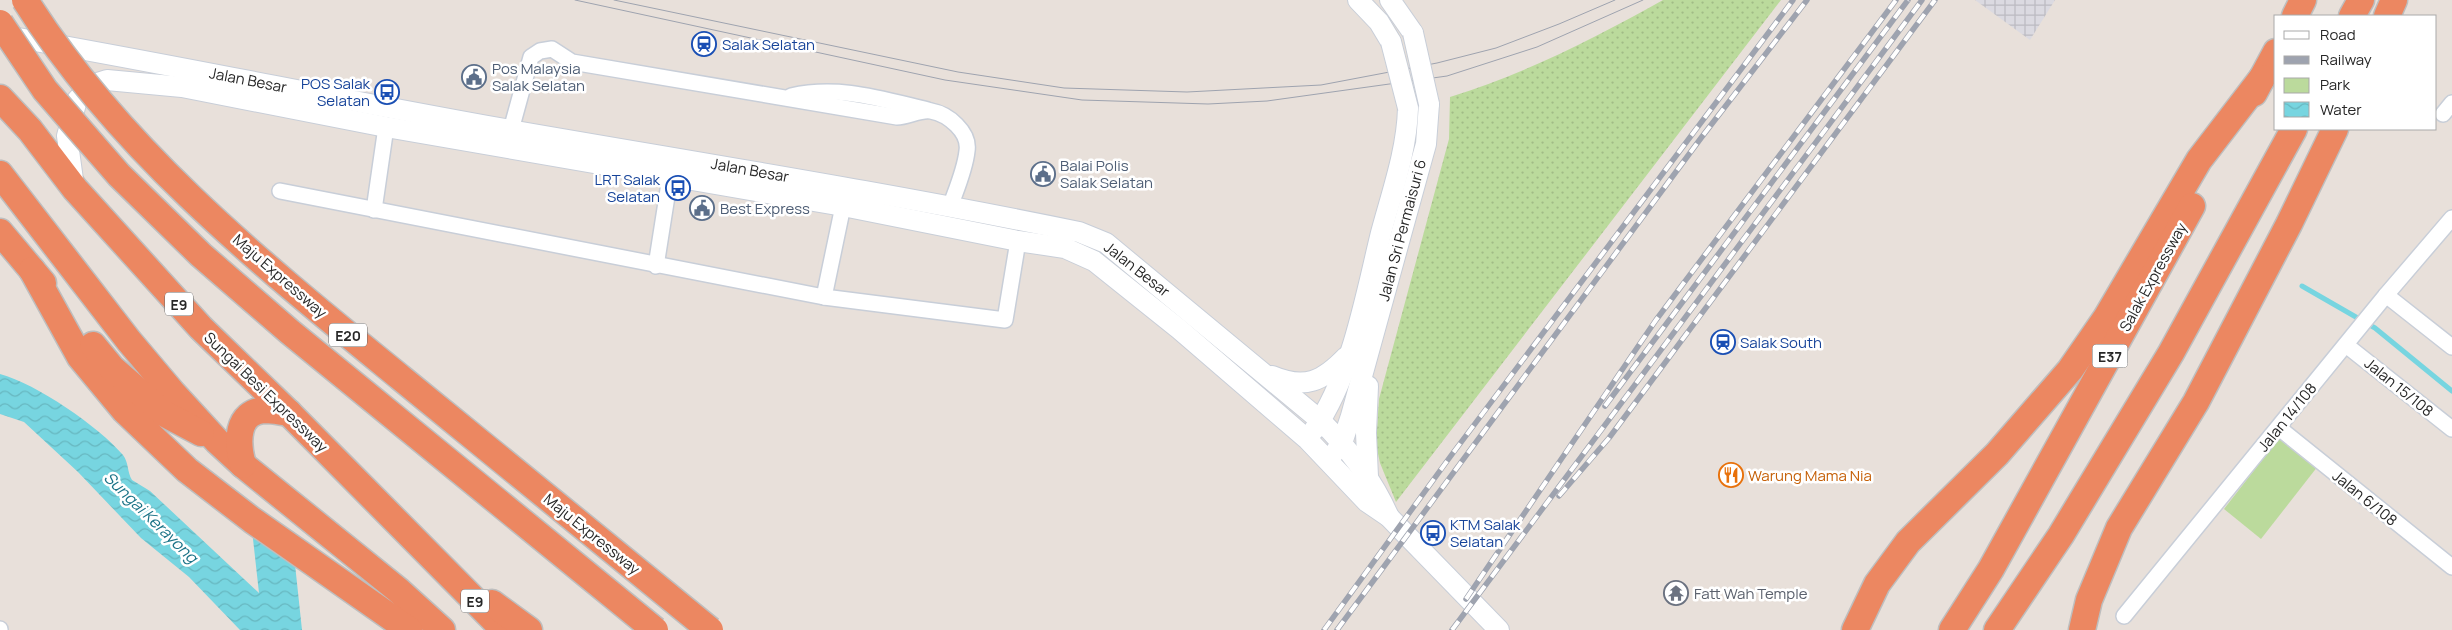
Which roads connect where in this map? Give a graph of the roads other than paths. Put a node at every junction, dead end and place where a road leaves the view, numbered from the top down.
1 (25, 0) edge
2 (1358, 0) edge
3 (1390, 0) edge
4 (2304, 0) edge
5 (2361, 0) edge
6 (2394, 0) edge
7 (2296, 15) edge
8 (2353, 15) edge
9 (2386, 15) edge
10 (0, 24) edge
11 (0, 35) edge
12 (2274, 56) edge
13 (2262, 78) junction
14 (265, 83) junction
15 (0, 98) edge
16 (262, 103) junction
17 (386, 127) junction
18 (511, 130) junction
19 (2293, 130) edge
20 (2335, 130) edge
21 (0, 174) edge
22 (670, 177) junction
23 (75, 189) junction
24 (280, 191) dead end
25 (842, 206) junction
26 (950, 208) junction
27 (374, 210) junction
28 (2452, 219) edge
29 (0, 232) edge
30 (1018, 241) junction
31 (656, 266) junction
32 (32, 270) junction
33 (2386, 294) junction
34 (824, 297) junction
35 (2346, 344) junction
36 (2452, 347) edge
37 (1359, 354) junction
38 (1262, 371) junction
39 (289, 413) junction
40 (1321, 421) junction
41 (2279, 428) junction
42 (2452, 429) edge
43 (1308, 440) junction
44 (217, 441) junction
45 (1342, 442) junction
46 (1329, 460) junction
47 (243, 465) junction
48 (1368, 477) junction
49 (1389, 517) junction
50 (2452, 567) edge
51 (446, 571) junction
52 (2124, 616) dead end
53 (410, 630) edge
54 (442, 630) edge
55 (504, 630) edge
56 (530, 630) edge
57 (655, 630) edge
58 (710, 630) edge
59 (1499, 630) edge
60 (1855, 630) edge
61 (1952, 630) edge
62 (1997, 630) edge
63 (2082, 630) edge

1 - 58 highway, Maju Expressway / E20, bridge
2 - 37 street, Jalan Sri Permaisuri 6, bridge
3 - 37 street, Jalan Sri Permaisuri 6, bridge
4 - 7 highway
5 - 8 highway
6 - 9 highway
10 - 57 highway, E20, bridge
11 - 14 street, Jalan Besar
12 - 13 highway, Salak Expressway / E37
13 - 60 highway
13 - 61 highway, Salak Expressway / E37
14 - 16 street
14 - 18 street, Jalan Besar
15 - 23 highway, Sungai Besi Expressway / E9
16 - 17 street, Jalan Besar
16 - 23 street, Jalan Besar
17 - 22 street, Jalan Besar
17 - 27 street
18 - 26 street, Jalan Besar
18 - 26 street
19 - 62 highway
20 - 63 highway
21 - 44 highway
22 - 25 street, Jalan Besar
22 - 31 street
23 - 39 highway, Sungai Besi Expressway / E9
24 - 27 street
25 - 30 street, Jalan Besar
25 - 34 street
26 - 38 street, Jalan Besar
27 - 31 street
28 - 33 street, Jalan 14/108
29 - 32 highway
30 - 34 street
30 - 43 street, Jalan Besar
31 - 34 street
32 - 44 highway
32 - 53 highway
33 - 35 street, Jalan 14/108
33 - 36 street
35 - 41 street, Jalan 14/108
35 - 42 street, Jalan 15/108
37 - 38 street
37 - 40 street, Jalan Sri Permaisuri 6
37 - 45 street, Jalan Sri Permaisuri 6
37 - 48 street
38 - 40 street, Jalan Besar
39 - 47 highway
39 - 51 highway, Sungai Besi Expressway / E9
40 - 43 street, Jalan Sri Permaisuri 6
40 - 45 street, Jalan Besar
41 - 50 street, Jalan 6/108
41 - 52 street, Jalan 14/108
43 - 46 street, Jalan Besar
44 - 47 highway
45 - 46 street, Jalan Sri Permaisuri 6
45 - 48 street, Jalan Besar
46 - 49 street, Jalan Besar
47 - 54 highway
48 - 49 street, Jalan Besar
49 - 59 street, Jalan Besar
51 - 55 highway, Sungai Besi Expressway / E9
51 - 56 highway

